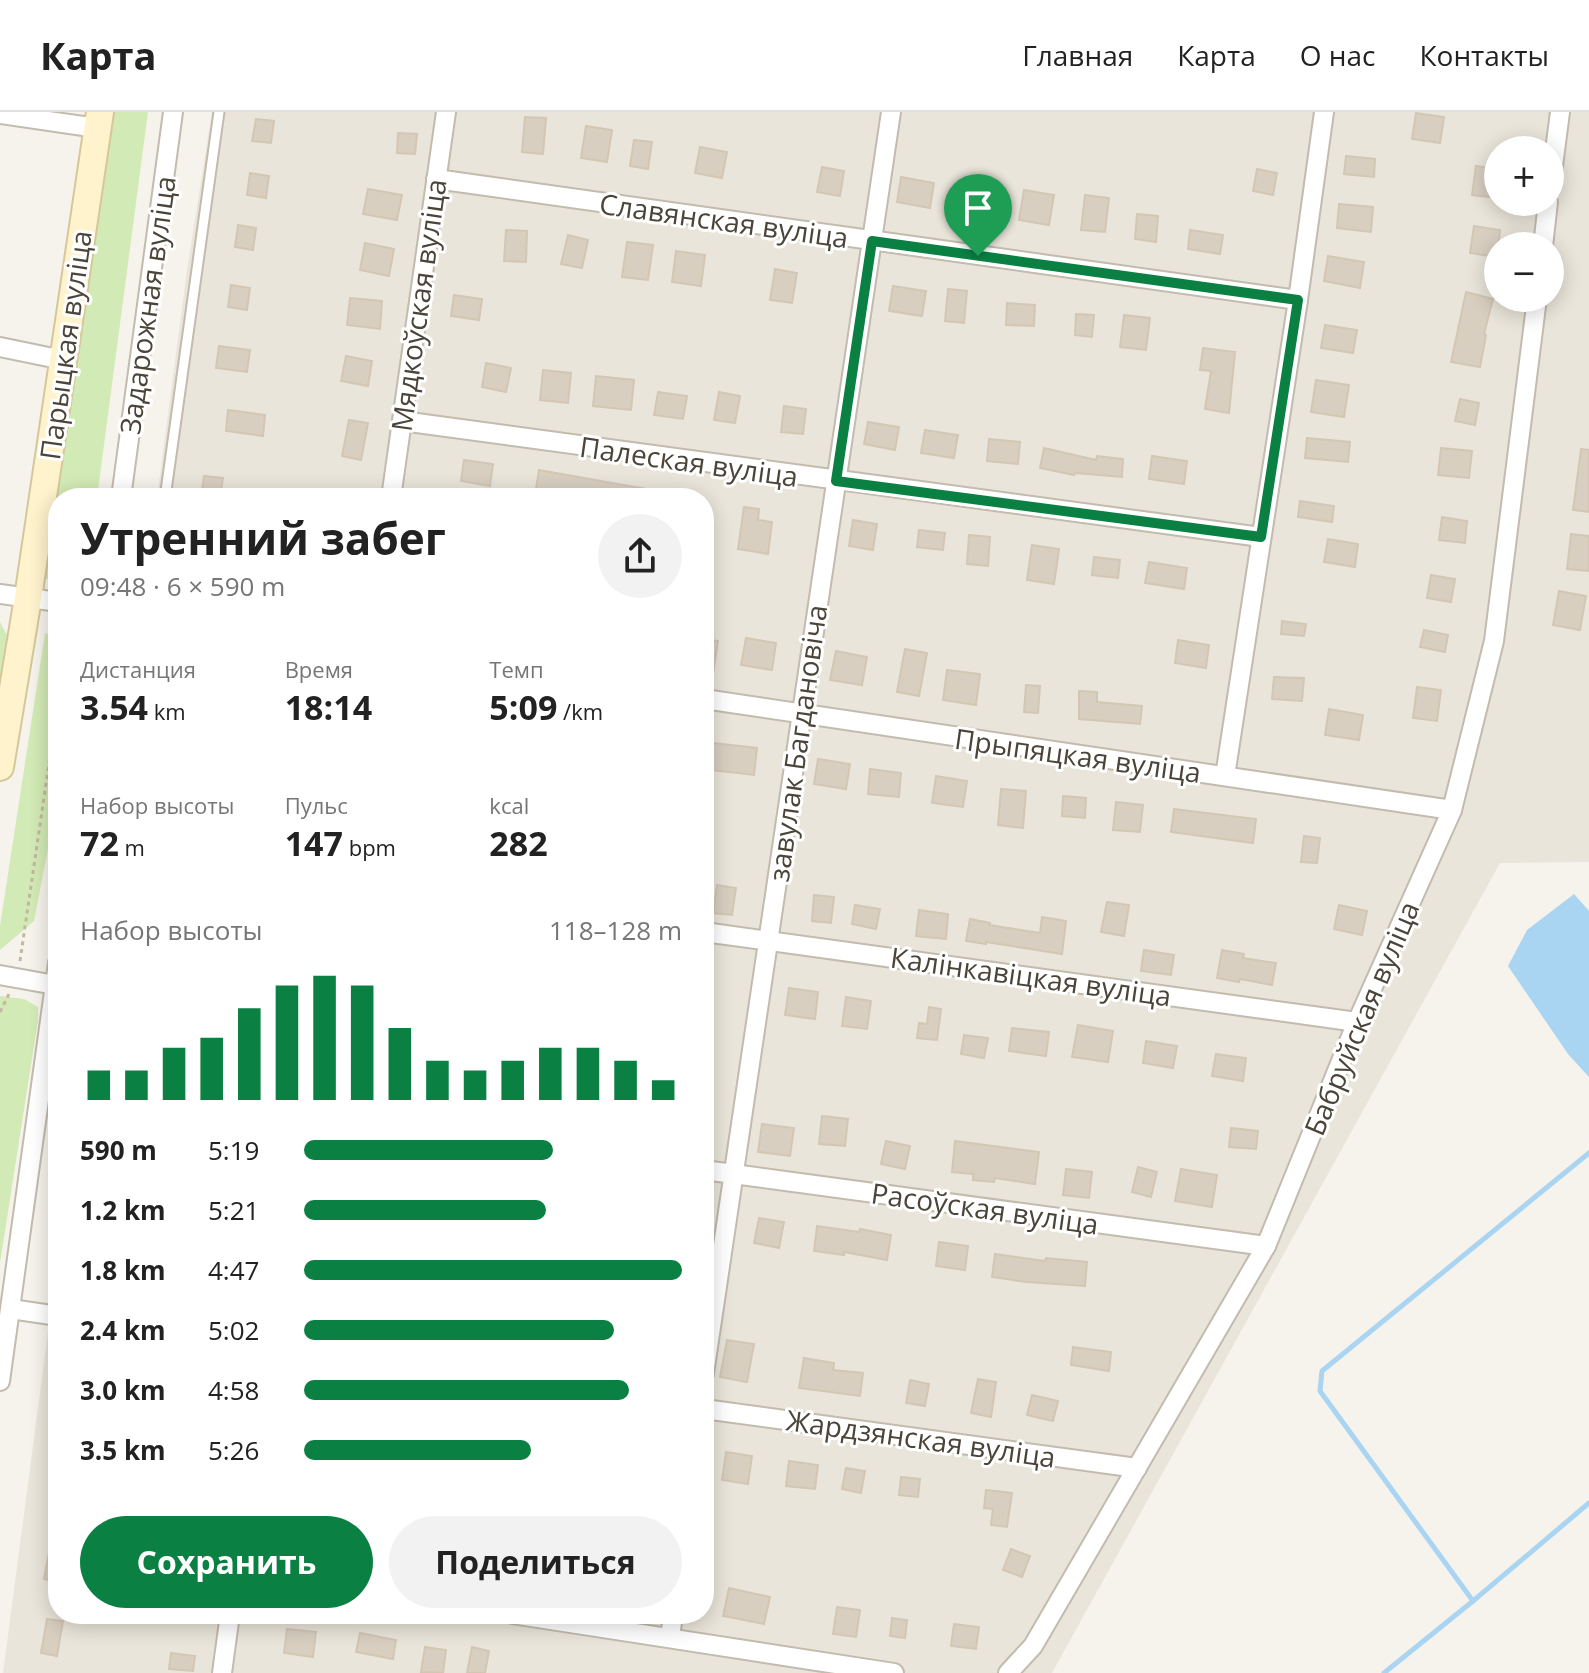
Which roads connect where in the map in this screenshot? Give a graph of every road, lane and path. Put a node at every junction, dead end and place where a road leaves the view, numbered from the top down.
1 (173, 112) edge
2 (219, 112) edge
3 (446, 112) edge
4 (891, 112) edge
5 (1324, 112) edge
6 (1560, 112) edge
7 (0, 114) edge
8 (98, 120) edge
9 (1557, 136) edge
10 (436, 179) junction
11 (872, 241) junction
12 (1298, 300) junction
13 (1535, 312) edge
14 (0, 347) edge
15 (63, 360) junction
16 (402, 421) junction
17 (836, 481) junction
18 (122, 488) edge
19 (166, 488) edge
20 (392, 488) edge
21 (1261, 537) junction
22 (0, 594) edge
23 (28, 598) junction
24 (48, 601) edge
25 (714, 701) edge
26 (802, 714) junction
27 (48, 758) edge
28 (0, 767) edge
29 (1225, 776) junction
30 (1452, 810) junction
31 (714, 933) edge
32 (768, 940) junction
33 (9, 976) edge
34 (48, 984) edge
35 (0, 1012) edge
36 (1357, 1022) junction
37 (48, 1037) edge
38 (714, 1171) edge
39 (734, 1174) junction
40 (1266, 1246) junction
41 (714, 1307) edge
42 (11, 1309) junction
43 (48, 1315) edge
44 (0, 1381) edge
45 (714, 1410) edge
46 (1137, 1468) junction
47 (229, 1624) edge
48 (578, 1624) edge
49 (672, 1624) edge
50 (670, 1638) junction
51 (222, 1673) edge
52 (894, 1673) edge
53 (1008, 1673) edge

1 - 18 street, Задарожная вуліца
2 - 19 lane
3 - 10 street, Мядкоўская вуліца
4 - 11 street, завулак Багдановіча
5 - 12 street
6 - 9 street
7 - 8 street
8 - 15 main road, Парыцкая вуліца
10 - 11 street, Славянская вуліца
10 - 16 street, Мядкоўская вуліца
11 - 12 street, Славянская вуліца
11 - 17 street, завулак Багдановіча
12 - 21 street
13 - 30 street, Бабруйская вуліца
14 - 15 street
15 - 23 main road, Парыцкая вуліца
16 - 17 street, Палеская вуліца
16 - 20 street, Мядкоўская вуліца
17 - 21 street, Палеская вуліца
17 - 26 street, завулак Багдановіча
21 - 29 street
22 - 23 street
23 - 24 street
23 - 28 main road, Парыцкая вуліца
25 - 26 street, Прыпяцкая вуліца
26 - 29 street, Прыпяцкая вуліца
26 - 32 street, завулак Багдановіча
27 - 33 path
29 - 30 street, Прыпяцкая вуліца
30 - 36 street, Бабруйская вуліца
31 - 32 street, Калінкавіцкая вуліца
32 - 36 street, Калінкавіцкая вуліца
32 - 39 street, завулак Багдановіча
33 - 34 street
33 - 35 path
36 - 40 street, Бабруйская вуліца
37 - 42 street
38 - 39 street, Расоўская вуліца
39 - 40 street, Расоўская вуліца
39 - 41 street, завулак Багдановіча
40 - 46 street, Бабруйская вуліца
42 - 43 street
42 - 44 street
45 - 46 street, Жардзянская вуліца
46 - 53 street, Бабруйская вуліца
47 - 51 street
48 - 50 street
49 - 50 street
50 - 52 street

